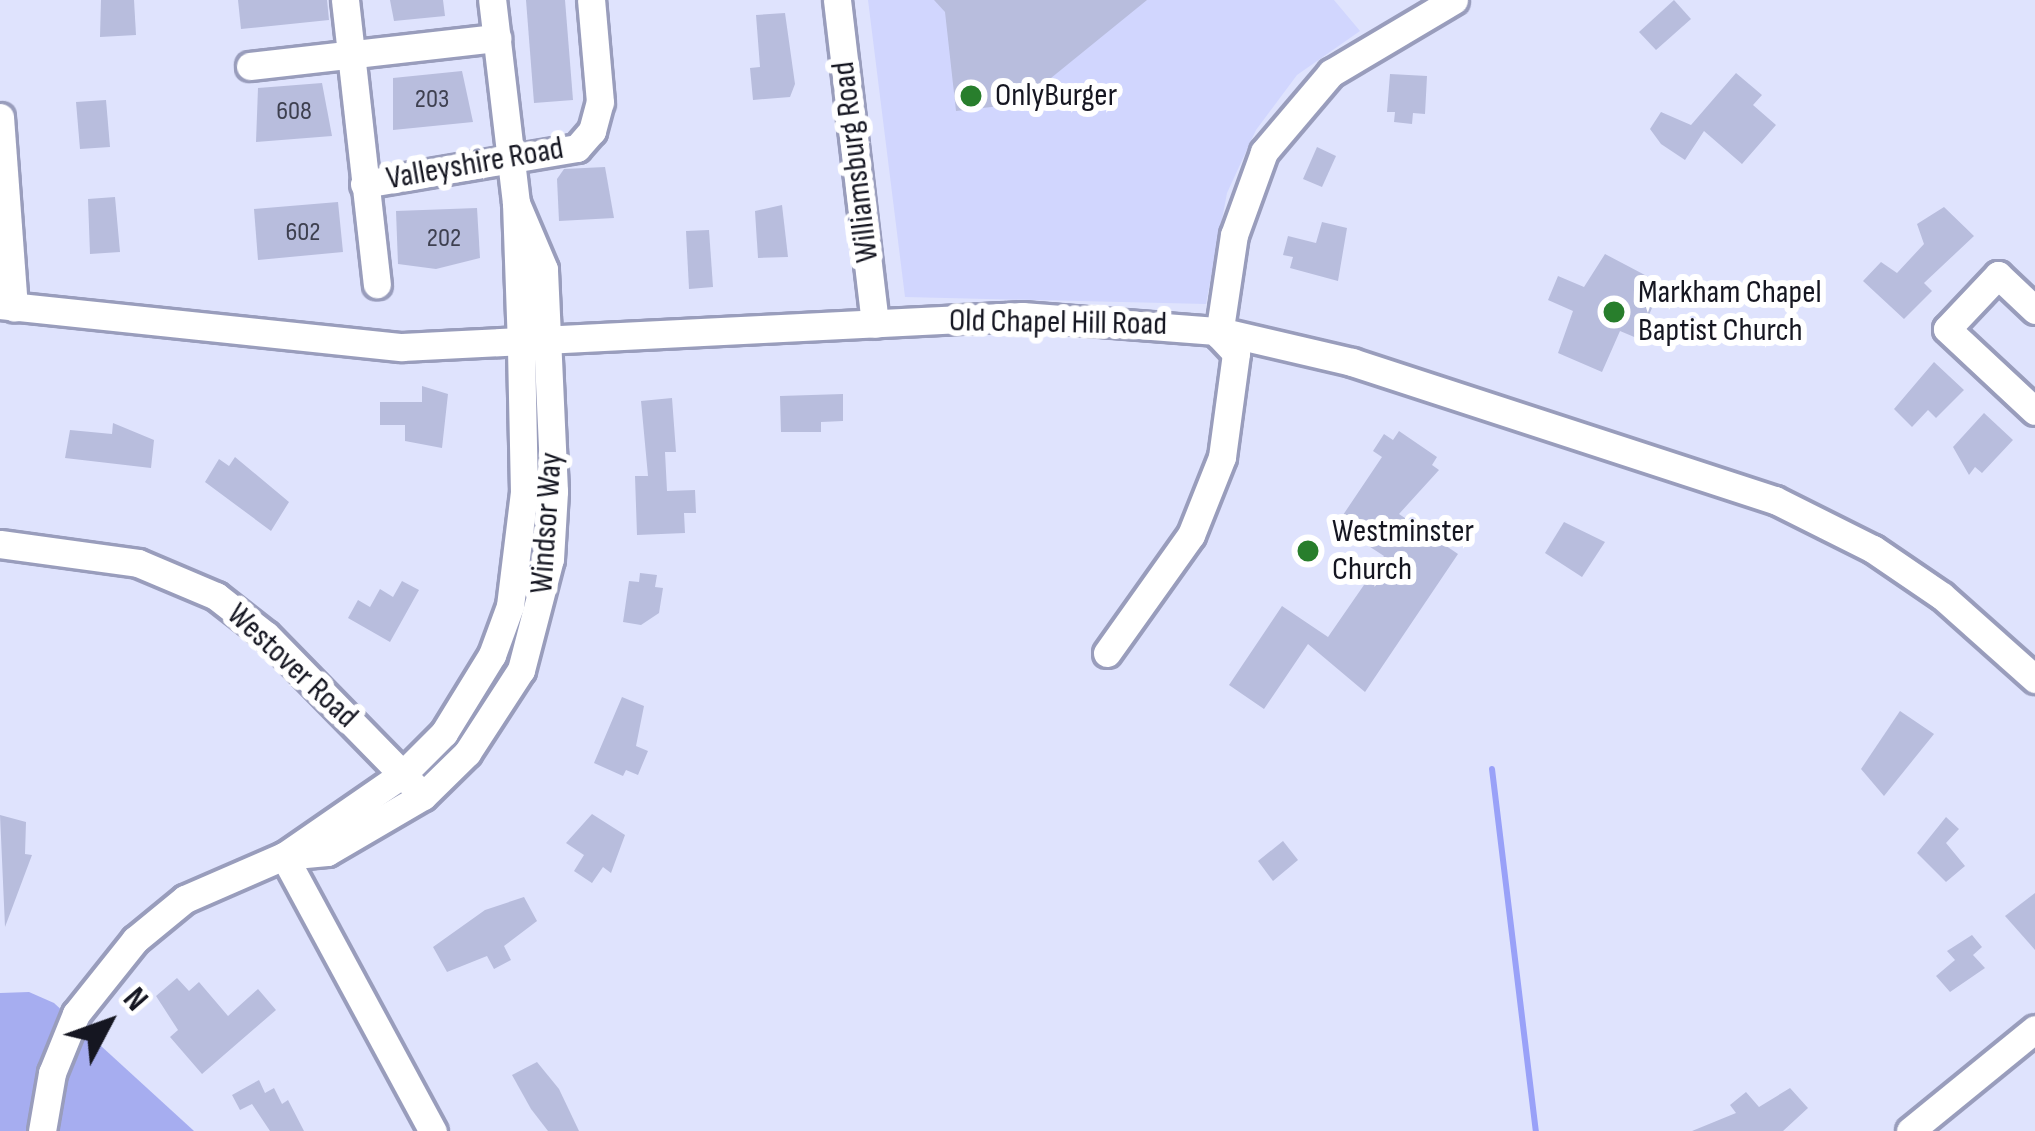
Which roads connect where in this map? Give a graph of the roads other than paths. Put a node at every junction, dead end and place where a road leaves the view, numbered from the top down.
1 (345, 0) edge
2 (492, 0) edge
3 (590, 0) edge
4 (838, 0) edge
5 (1454, 0) edge
6 (496, 38) junction
7 (351, 54) junction
8 (250, 66) dead end
9 (0, 117) edge
10 (511, 161) junction
11 (364, 184) junction
12 (516, 203) junction
13 (377, 284) dead end
14 (7, 306) edge
15 (2035, 310) edge
16 (875, 324) junction
17 (1219, 331) junction
18 (550, 344) junction
19 (520, 346) junction
20 (2035, 411) edge
21 (0, 544) edge
22 (1107, 653) dead end
23 (2035, 679) edge
24 (403, 774) junction
25 (422, 796) junction
26 (284, 856) junction
27 (2035, 1029) edge
28 (42, 1131) edge
29 (433, 1131) edge
30 (1910, 1131) edge

1 - 7 street
2 - 6 street
3 - 10 street, Valleyshire Road
4 - 16 street, Williamsburg Road
5 - 17 street
6 - 7 street
6 - 10 street
7 - 8 street
7 - 11 street
9 - 14 street
10 - 11 street, Valleyshire Road
10 - 12 street
11 - 13 street
12 - 18 street, Windsor Way
12 - 19 street, Windsor Way
14 - 19 street, Old Chapel Hill Road
15 - 20 street
16 - 17 street, Old Chapel Hill Road
16 - 18 street, Old Chapel Hill Road
17 - 22 street
17 - 23 street, Old Chapel Hill Road
18 - 19 street, Old Chapel Hill Road
18 - 25 street, Windsor Way
19 - 24 street, Windsor Way
21 - 24 street, Westover Road
24 - 25 street, Westover Road
24 - 26 street, Windsor Way
25 - 26 street, Windsor Way
26 - 28 street, Windsor Way
26 - 29 street
27 - 30 street

